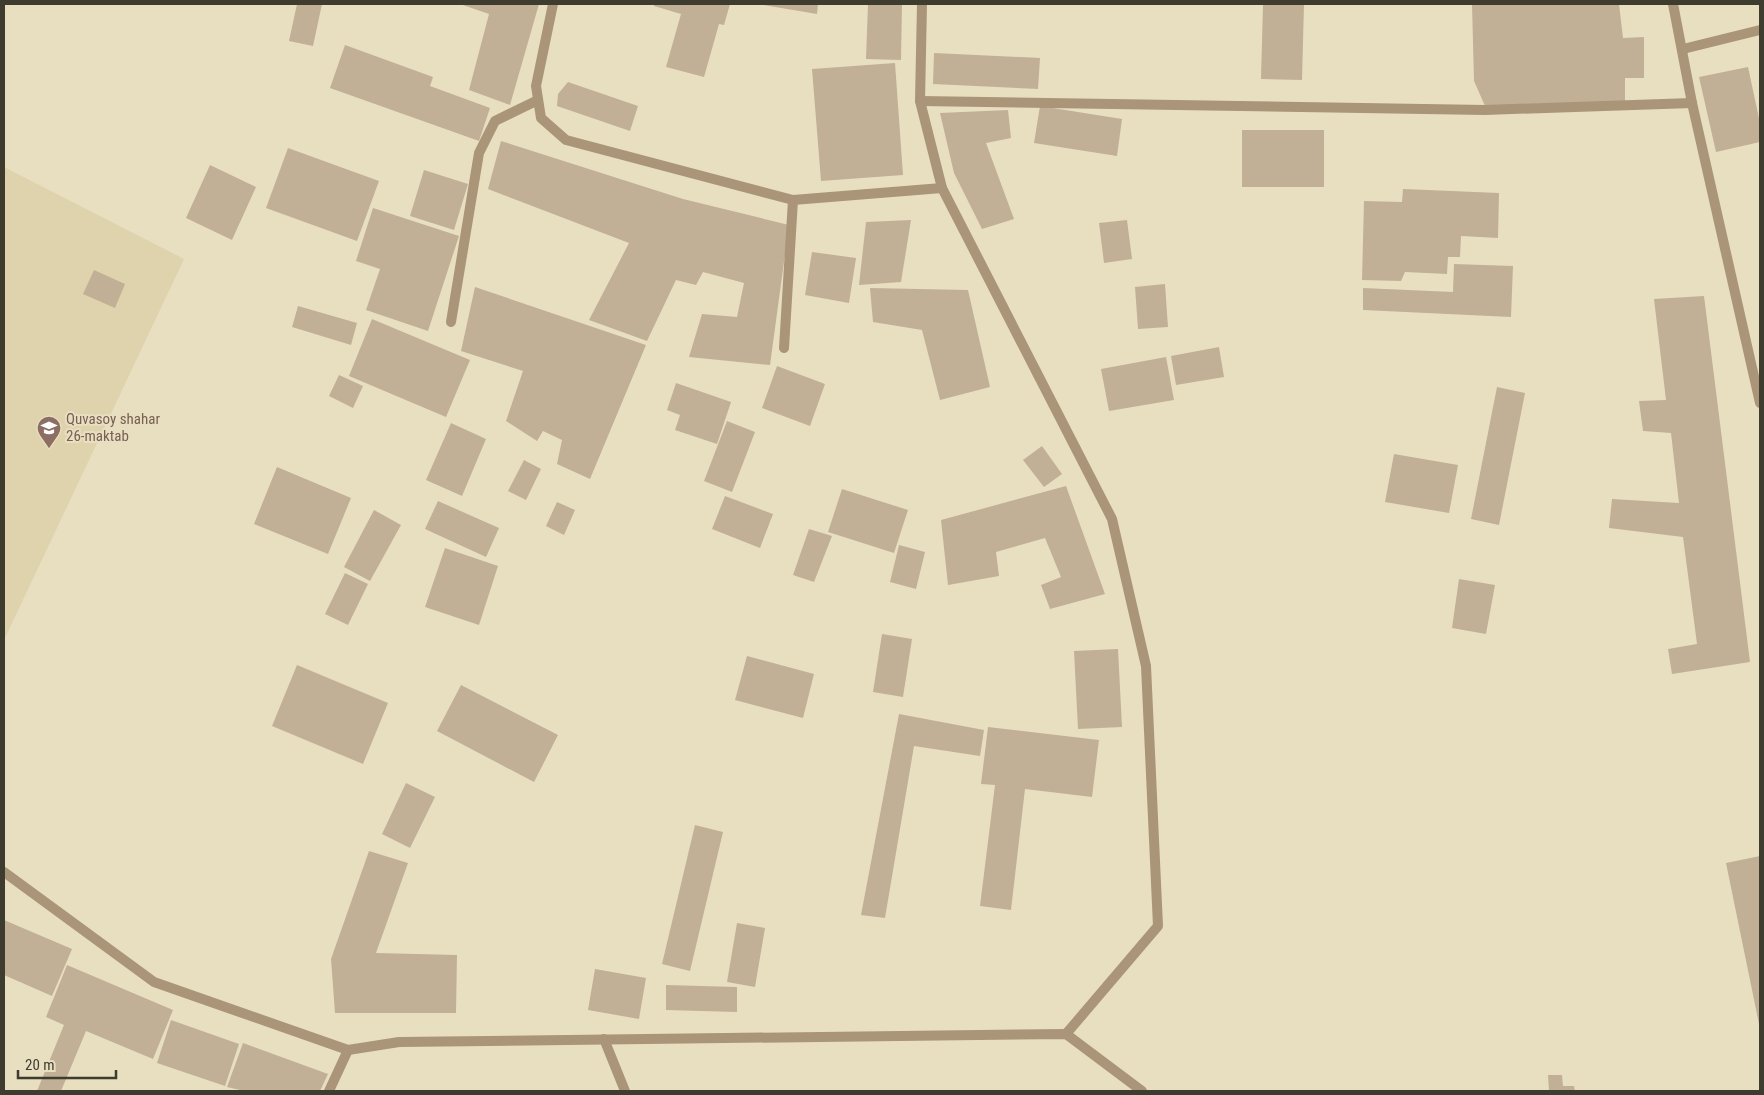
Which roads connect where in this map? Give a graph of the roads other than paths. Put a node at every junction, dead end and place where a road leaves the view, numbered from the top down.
1 (553, 4) edge
2 (922, 4) edge
3 (1673, 4) edge
4 (1760, 30) edge
5 (1683, 49) junction
6 (538, 100) junction
7 (920, 101) junction
8 (1692, 103) junction
9 (942, 188) junction
10 (793, 200) junction
11 (451, 322) dead end
12 (784, 348) dead end
13 (1760, 403) edge
14 (4, 872) edge
15 (1066, 1034) junction
16 (604, 1039) junction
17 (348, 1050) junction
18 (329, 1091) edge
19 (625, 1091) edge
20 (1142, 1091) edge

1 - 6 street
2 - 7 street
3 - 5 street
4 - 5 street
5 - 8 street
6 - 10 street
6 - 11 street
7 - 8 street
7 - 9 street
8 - 13 street
9 - 10 street
9 - 15 street
10 - 12 street
14 - 17 street
15 - 16 street
15 - 20 street
16 - 17 street
16 - 19 street
17 - 18 street

